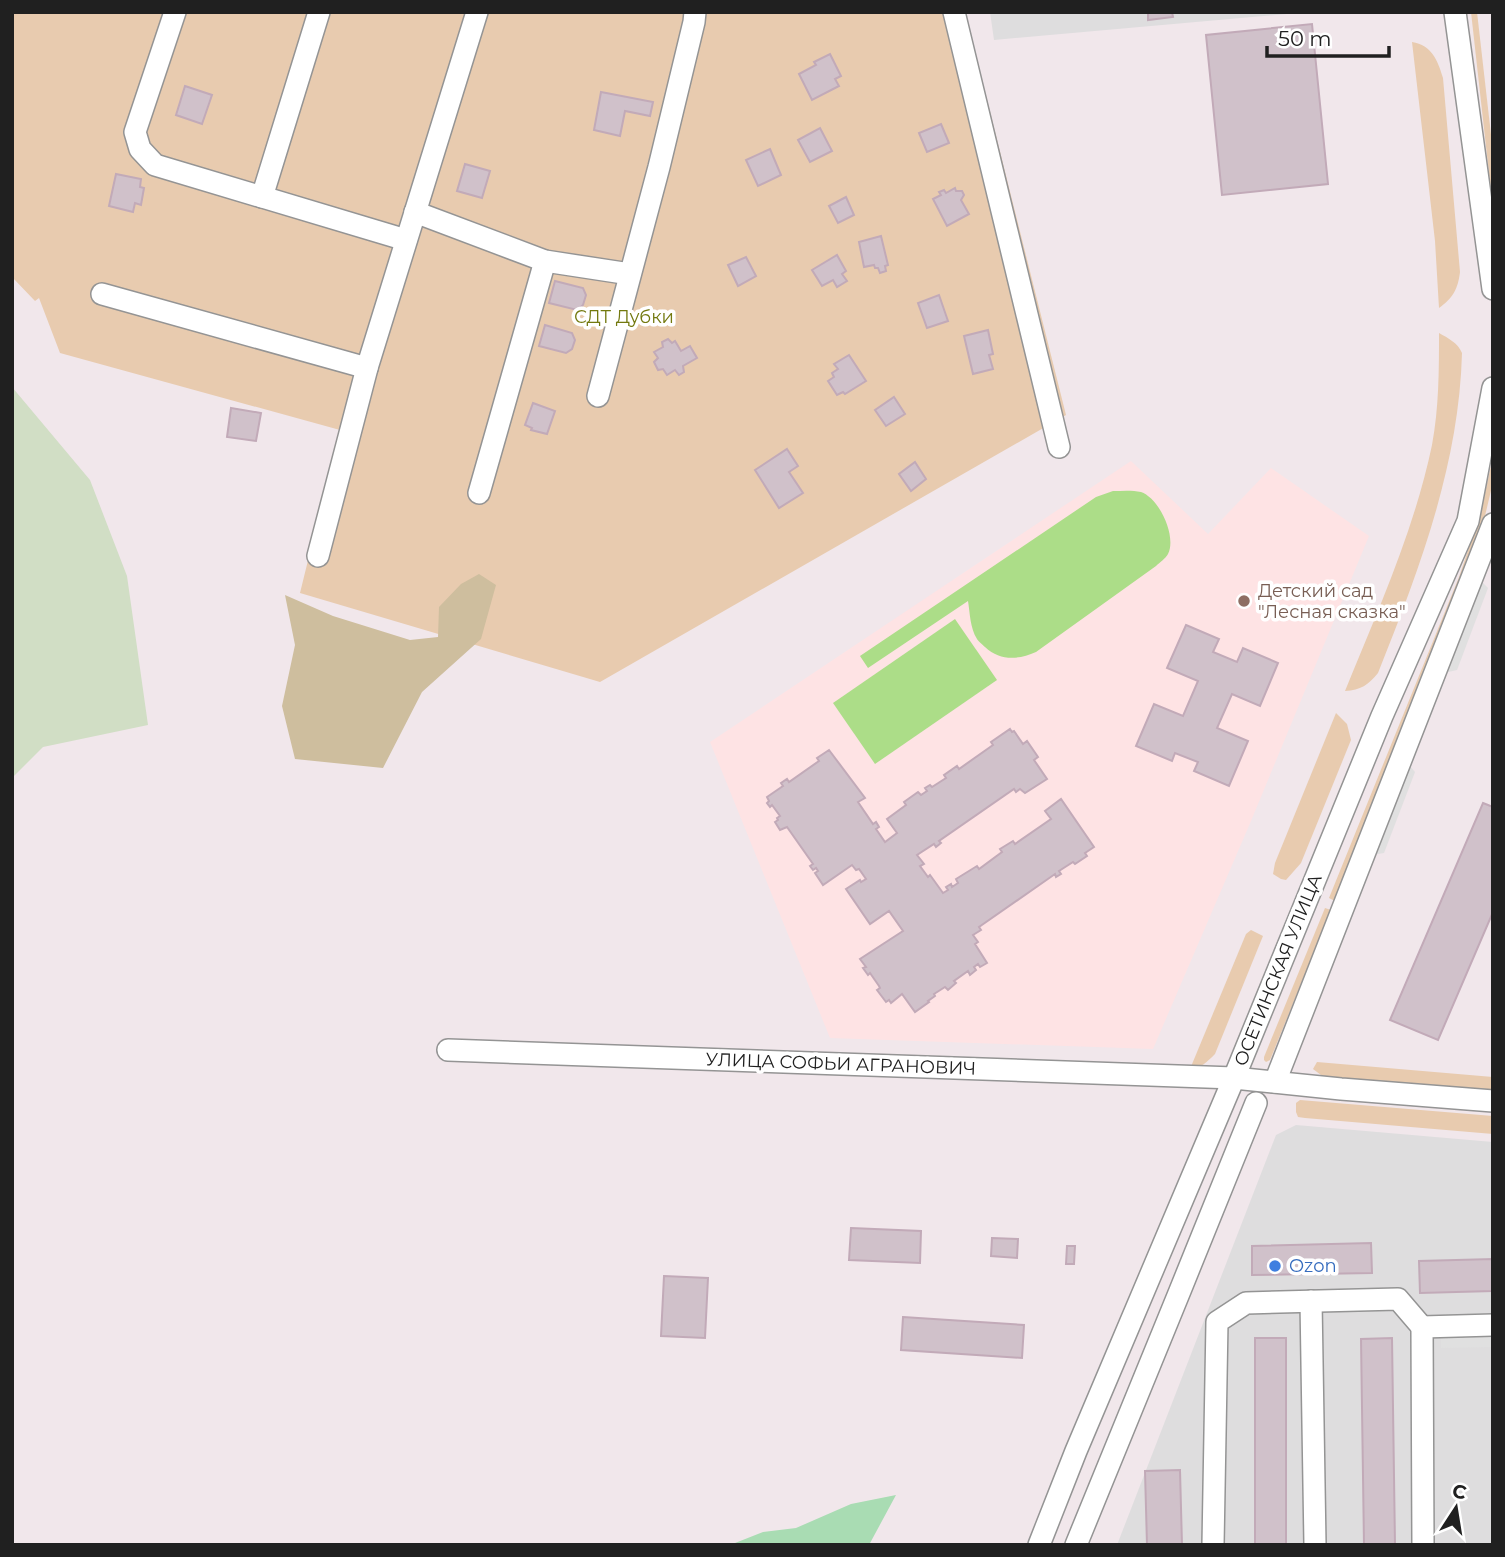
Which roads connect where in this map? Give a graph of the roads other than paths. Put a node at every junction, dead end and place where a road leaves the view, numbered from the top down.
1 (175, 12) edge
2 (319, 12) edge
3 (477, 12) edge
4 (695, 12) edge
5 (954, 12) edge
6 (1455, 12) edge
7 (262, 197) junction
8 (415, 212) junction
9 (406, 240) junction
10 (545, 261) junction
11 (630, 274) junction
12 (1493, 289) edge
13 (102, 294) dead end
14 (366, 368) junction
15 (1493, 388) edge
16 (598, 396) dead end
17 (1059, 447) dead end
18 (479, 493) dead end
19 (1493, 524) edge
20 (318, 556) dead end
21 (447, 1051) dead end
22 (1234, 1078) junction
23 (1275, 1082) junction
24 (1493, 1101) edge
25 (1256, 1103) dead end
26 (1176, 1215) junction
27 (1194, 1260) junction
28 (1311, 1301) junction
29 (1493, 1325) edge
30 (1422, 1327) junction
31 (1039, 1545) edge
32 (1076, 1545) edge
33 (1213, 1545) edge
34 (1315, 1545) edge
35 (1423, 1545) edge

1 - 7 street
2 - 7 street
3 - 8 street
4 - 11 street
5 - 17 street
6 - 12 street
7 - 9 street
8 - 9 street
8 - 10 street
9 - 14 street
10 - 11 street
10 - 18 street
11 - 16 street
13 - 14 street
14 - 20 street
15 - 22 street, ОСЕТИНСКАЯ УЛИЦА
19 - 23 street, ОСЕТИНСКАЯ УЛИЦА
21 - 22 street, УЛИЦА СОФЬИ АГРАНОВИЧ
22 - 23 street, УЛИЦА СОФЬИ АГРАНОВИЧ
22 - 26 street, ОСЕТИНСКАЯ УЛИЦА
23 - 24 street, УЛИЦА СОФЬИ АГРАНОВИЧ
25 - 27 street
26 - 27 street
26 - 31 street, ОСЕТИНСКАЯ УЛИЦА
27 - 32 street
28 - 30 street
28 - 33 street
28 - 34 street
29 - 30 street
30 - 35 street

